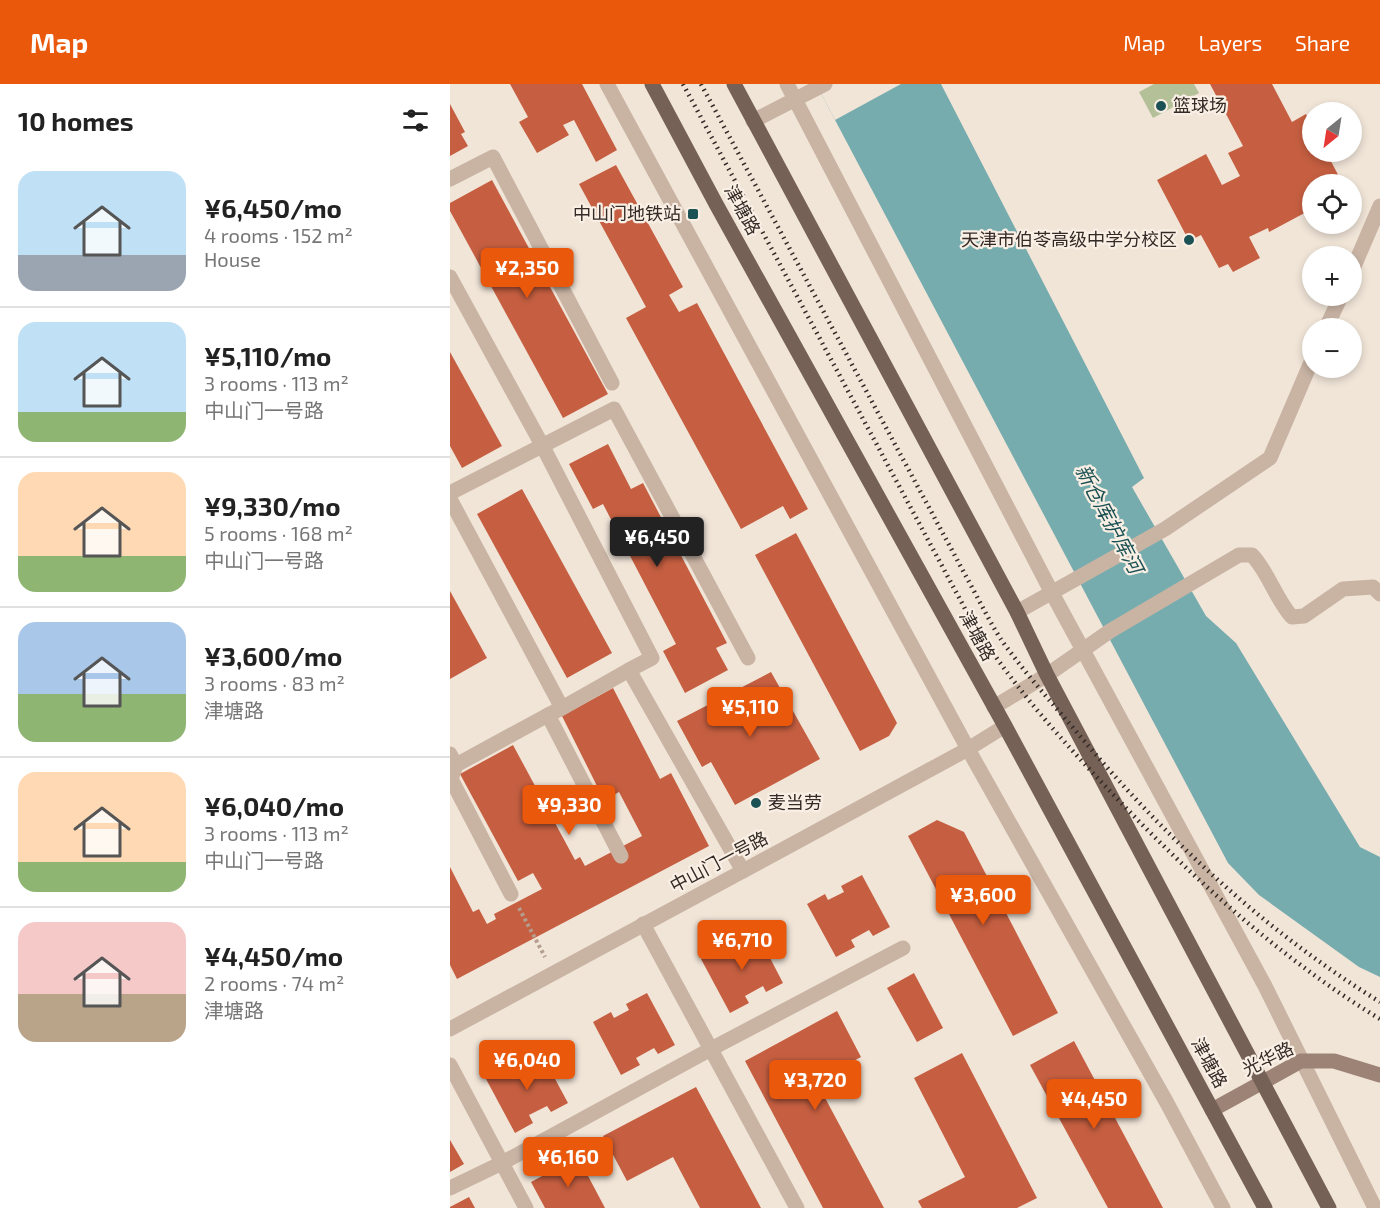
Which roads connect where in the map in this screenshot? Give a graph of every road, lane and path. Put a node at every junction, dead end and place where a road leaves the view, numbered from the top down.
1 (607, 84) edge
2 (652, 84) edge
3 (734, 84) edge
4 (787, 84) edge
5 (824, 85) edge
6 (795, 99) junction
7 (753, 121) junction
8 (450, 179) edge
9 (1380, 206) edge
10 (1362, 248) edge
11 (450, 277) edge
12 (1304, 378) edge
13 (612, 383) dead end
14 (542, 445) junction
15 (450, 493) edge
16 (450, 499) edge
17 (1052, 592) junction
18 (1380, 594) edge
19 (1017, 612) junction
20 (1084, 650) junction
21 (748, 658) dead end
22 (629, 670) junction
23 (1047, 675) junction
24 (993, 707) junction
25 (555, 711) junction
26 (1005, 726) junction
27 (968, 749) junction
28 (453, 759) edge
29 (621, 856) dead end
30 (743, 871) junction
31 (511, 894) joint
32 (644, 924) junction
33 (903, 948) dead end
34 (553, 974) junction
35 (450, 1029) edge
36 (711, 1048) junction
37 (1301, 1061) junction
38 (450, 1065) edge
39 (1380, 1075) edge
40 (1261, 1082) junction
41 (1212, 1110) junction
42 (502, 1163) junction
43 (450, 1188) edge
44 (526, 1208) edge
45 (797, 1208) edge
46 (1223, 1208) edge
47 (1265, 1208) edge
48 (1329, 1208) edge
49 (1375, 1208) edge

1 - 27 street
2 - 24 main road, 津塘路
3 - 7 main road, 津塘路
4 - 6 street
5 - 6 street
6 - 7 street
6 - 17 street
7 - 19 main road, 津塘路
8 - 13 street
9 - 10 street
11 - 14 street
12 - 17 street
14 - 15 street
14 - 21 street
14 - 22 street
16 - 25 street
17 - 19 street
17 - 20 street
18 - 20 street
19 - 23 main road, 津塘路
20 - 23 street
20 - 37 street
22 - 25 street
22 - 30 street
23 - 24 street
23 - 40 main road, 津塘路
24 - 26 main road, 津塘路
25 - 28 street
25 - 29 street
26 - 27 street, 中山门一号路
26 - 41 main road, 津塘路
27 - 30 street, 中山门一号路
27 - 46 street
28 - 31 street
30 - 32 street, 中山门一号路
31 - 34 path
32 - 34 street, 中山门一号路
32 - 36 street
33 - 36 street
34 - 35 street, 中山门一号路
36 - 42 street
36 - 45 street
37 - 39 main road, 光华路
37 - 40 main road, 光华路
37 - 49 street
38 - 42 street
40 - 41 main road, 光华路
40 - 48 main road, 津塘路
41 - 47 main road, 津塘路
42 - 43 street
42 - 44 street

